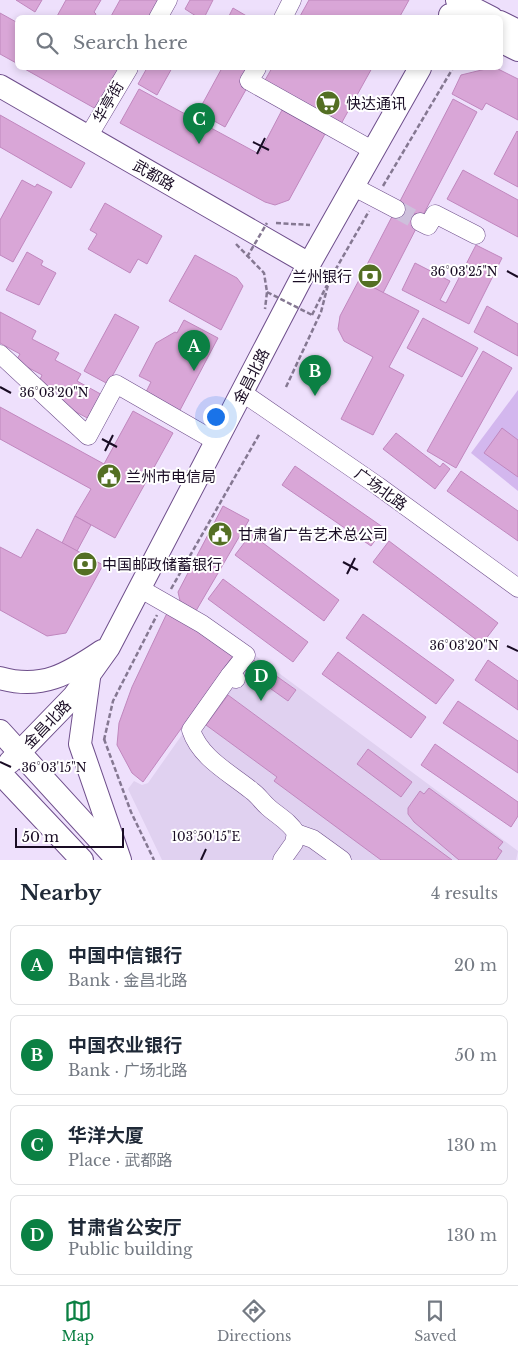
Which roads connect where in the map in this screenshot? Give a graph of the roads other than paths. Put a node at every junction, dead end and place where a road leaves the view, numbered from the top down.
1 (168, 0) edge
2 (292, 0) edge
3 (452, 12) edge
4 (160, 15) edge
5 (284, 15) edge
6 (472, 15) edge
7 (503, 24) edge
8 (518, 31) edge
9 (503, 42) edge
10 (518, 50) edge
11 (127, 70) edge
12 (255, 70) edge
13 (419, 70) edge
14 (0, 86) edge
15 (0, 100) edge
16 (88, 137) junction
17 (374, 151) junction
18 (354, 187) junction
19 (396, 208) tunnel mouth
20 (420, 222) dead end
21 (476, 236) dead end
22 (306, 269) junction
23 (0, 354) edge
24 (243, 393) junction
25 (217, 442) junction
26 (140, 588) junction
27 (518, 588) edge
28 (109, 646) junction
29 (89, 677) junction
30 (0, 678) edge
31 (0, 731) edge
32 (7, 764) edge
33 (296, 833) junction
34 (82, 860) edge
35 (119, 860) edge
36 (282, 860) edge
37 (342, 860) edge

1 - 4 street
2 - 5 street
3 - 6 main road
7 - 8 main road
9 - 10 main road
11 - 16 street, 华亭街
12 - 17 street
13 - 17 main road, 金昌北路
14 - 16 main road, 武都路
15 - 22 main road, 武都路
16 - 22 main road, 武都路
17 - 18 main road, 金昌北路
18 - 19 street
18 - 22 main road, 金昌北路
20 - 21 street
22 - 24 main road, 金昌北路
23 - 25 street
24 - 25 main road, 金昌北路
24 - 27 street, 广场北路
25 - 26 main road, 金昌北路
26 - 28 main road, 金昌北路
26 - 33 street
28 - 29 main road, 金昌北路
28 - 30 main road
29 - 32 main road, 金昌北路
29 - 35 main road
31 - 32 main road
32 - 34 main road
32 - 35 main road
33 - 36 street
33 - 37 street

